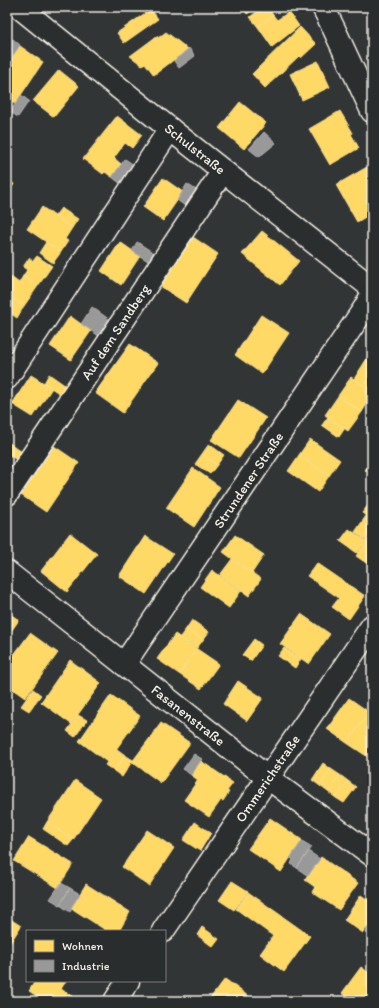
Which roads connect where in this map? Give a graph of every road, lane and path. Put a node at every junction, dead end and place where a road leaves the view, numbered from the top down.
1 (19, 7) edge
2 (323, 7) edge
3 (372, 111) edge
4 (170, 129) junction
5 (223, 171) junction
6 (372, 288) edge
7 (372, 295) edge
8 (7, 378) edge
9 (7, 494) edge
10 (7, 572) edge
11 (372, 626) edge
12 (124, 664) junction
13 (268, 778) junction
14 (372, 855) edge
15 (165, 930) edge
16 (127, 982) edge
17 (115, 1001) edge

1 - 4 street, Schulstraße
2 - 3 street
4 - 5 street, Schulstraße
4 - 8 street
5 - 6 street, Schulstraße
5 - 9 street, Auf dem Sandberg
7 - 12 street, Strundener Straße
10 - 12 street, Fasanenstraße
11 - 13 street, Ommerichstraße
12 - 13 street, Fasanenstraße
13 - 14 street, Fasanenstraße
13 - 15 street, Ommerichstraße
16 - 17 street

